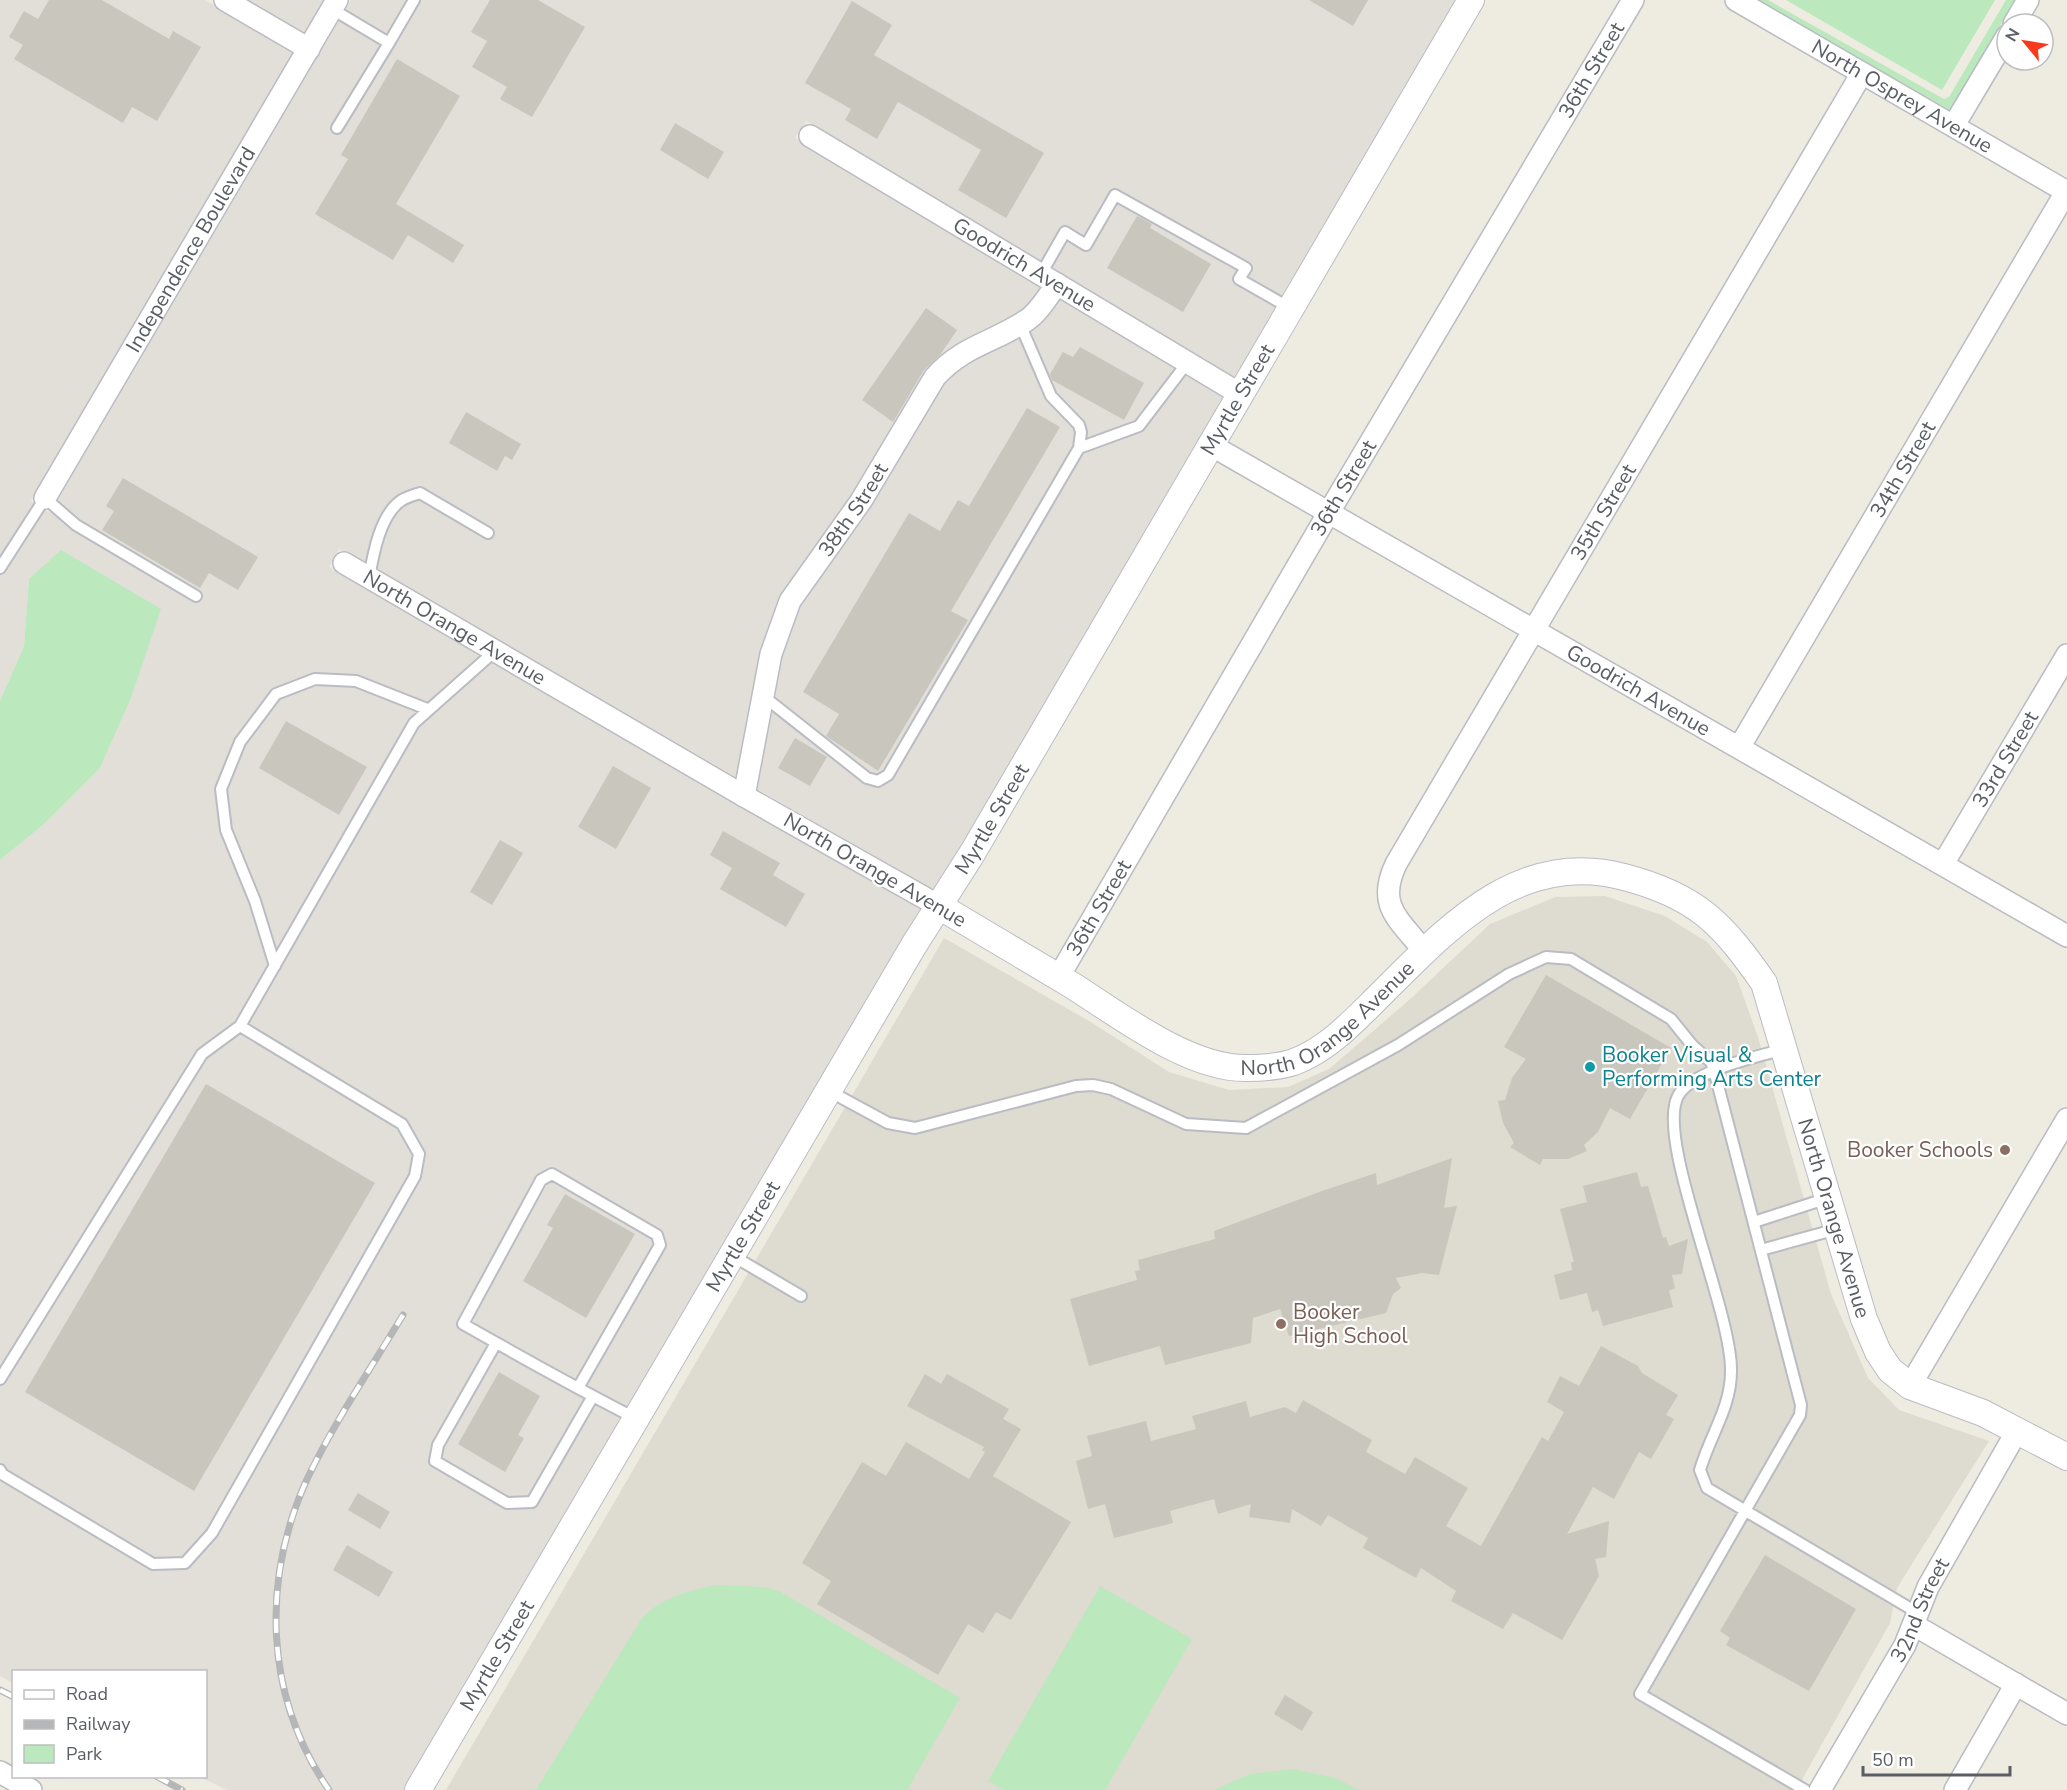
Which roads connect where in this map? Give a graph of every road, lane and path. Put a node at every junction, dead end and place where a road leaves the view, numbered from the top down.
1 (225, 0) edge
2 (414, 0) edge
3 (1471, 0) edge
4 (1633, 0) edge
5 (1736, 0) edge
6 (335, 4) edge
7 (389, 43) junction
8 (309, 49) junction
9 (1995, 56) edge
10 (1862, 73) junction
11 (1954, 125) junction
12 (338, 128) dead end
13 (810, 136) dead end
14 (2067, 192) edge
15 (1049, 279) junction
16 (1290, 308) junction
17 (1020, 324) junction
18 (1187, 363) junction
19 (1239, 394) junction
20 (1209, 444) junction
21 (1079, 448) junction
22 (45, 498) junction
23 (1329, 512) junction
24 (488, 533) dead end
25 (344, 563) dead end
26 (0, 568) edge
27 (369, 578) junction
28 (196, 597) dead end
29 (1533, 631) junction
30 (495, 651) junction
31 (2067, 655) edge
32 (763, 696) junction
33 (428, 709) junction
34 (1740, 746) junction
35 (744, 796) junction
36 (1943, 864) junction
37 (939, 906) junction
38 (2067, 936) edge
39 (1424, 951) junction
40 (274, 966) junction
41 (1059, 978) junction
42 (240, 1026) junction
43 (1785, 1049) junction
44 (1714, 1070) junction
45 (829, 1091) junction
46 (2067, 1119) edge
47 (1828, 1198) junction
48 (1754, 1222) junction
49 (1837, 1229) junction
50 (1761, 1251) junction
51 (733, 1256) junction
52 (801, 1296) dead end
53 (496, 1343) junction
54 (0, 1379) edge
55 (1910, 1386) junction
56 (578, 1388) junction
57 (593, 1396) junction
58 (638, 1419) junction
59 (2018, 1431) junction
60 (2067, 1458) edge
61 (0, 1470) edge
62 (1744, 1511) junction
63 (1916, 1619) junction
64 (2016, 1684) junction
65 (2067, 1714) edge
66 (0, 1772) edge
67 (31, 1790) edge
68 (418, 1790) edge
69 (1805, 1790) edge
70 (1820, 1790) edge
71 (1955, 1790) edge

1 - 8 street
2 - 7 lane
3 - 16 street, Myrtle Street
4 - 23 street, 36th Street
5 - 10 street, North Osprey Avenue
6 - 7 lane
6 - 8 street, Independence Boulevard
7 - 12 lane
8 - 22 street, Independence Boulevard
9 - 11 street
10 - 11 street, North Osprey Avenue
10 - 29 street, 35th Street
11 - 14 street, North Osprey Avenue
13 - 15 street, Goodrich Avenue
14 - 34 street, 34th Street
15 - 16 lane
15 - 17 street, 38th Street
15 - 18 street, Goodrich Avenue
16 - 19 street, Myrtle Street
17 - 21 lane
17 - 32 street, 38th Street
18 - 19 street, Goodrich Avenue
18 - 21 lane
19 - 20 street, Myrtle Street
20 - 23 street, Goodrich Avenue
20 - 37 street, Myrtle Street
21 - 32 lane
22 - 26 lane
22 - 28 lane
23 - 29 street, Goodrich Avenue
23 - 41 street, 36th Street
24 - 27 lane
25 - 27 street, North Orange Avenue
27 - 30 street, North Orange Avenue
29 - 34 street, Goodrich Avenue
29 - 39 street, 35th Street
30 - 33 lane
30 - 35 street, North Orange Avenue
31 - 36 street, 33rd Street
32 - 35 street, 38th Street
33 - 40 lane
33 - 40 lane
34 - 36 street, Goodrich Avenue
35 - 37 street, North Orange Avenue
36 - 38 street, Goodrich Avenue
37 - 41 street, North Orange Avenue
37 - 45 street, Myrtle Street
39 - 41 street, North Orange Avenue
39 - 43 street, North Orange Avenue
40 - 42 lane
42 - 54 lane
42 - 61 lane
43 - 44 lane
43 - 47 street, North Orange Avenue
44 - 45 lane
44 - 48 lane
44 - 62 lane
45 - 51 street, Myrtle Street
46 - 55 street
47 - 48 lane
47 - 49 street, North Orange Avenue
48 - 50 lane
49 - 50 lane
49 - 55 street, North Orange Avenue
50 - 62 lane
51 - 52 lane
51 - 58 street, Myrtle Street
53 - 56 lane
53 - 56 lane
53 - 57 lane
55 - 59 street, North Orange Avenue
56 - 57 lane
57 - 58 lane
58 - 68 street, Myrtle Street
59 - 60 street, North Orange Avenue
59 - 63 street, 32nd Street
62 - 63 lane
62 - 69 lane
63 - 64 street
63 - 70 street, 32nd Street
64 - 65 street
64 - 71 street
66 - 67 street

